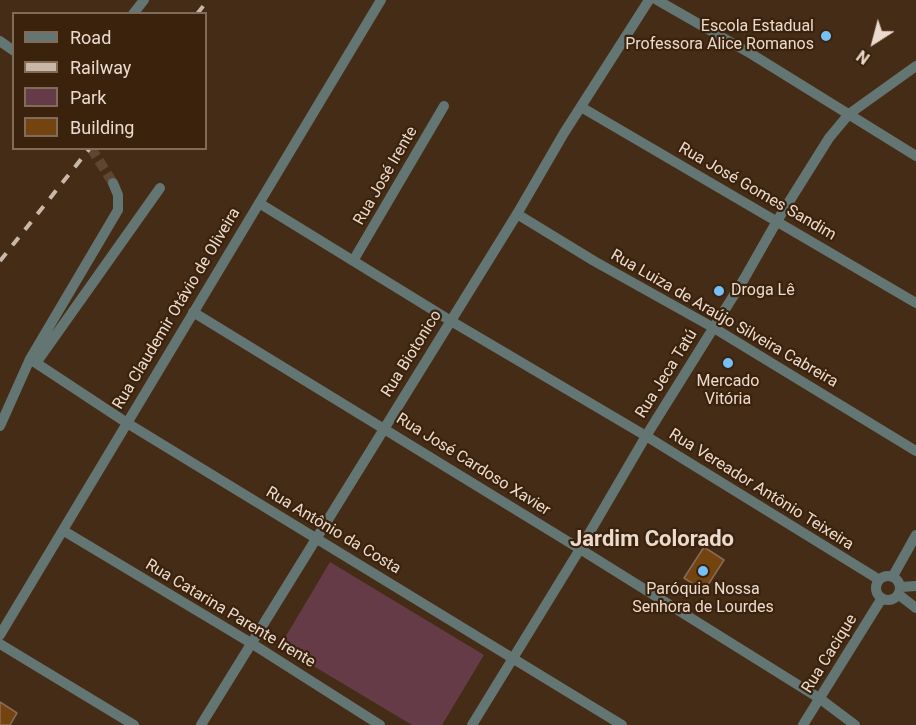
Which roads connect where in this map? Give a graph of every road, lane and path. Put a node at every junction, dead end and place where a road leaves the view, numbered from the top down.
1 (144, 0) edge
2 (381, 0) edge
3 (649, 0) edge
4 (657, 0) edge
5 (135, 12) edge
6 (0, 40) edge
7 (12, 49) edge
8 (916, 66) edge
9 (444, 106) dead end
10 (581, 107) junction
11 (849, 114) junction
12 (916, 156) edge
13 (112, 183) tunnel mouth
14 (160, 188) dead end
15 (259, 202) junction
16 (517, 214) junction
17 (777, 221) junction
18 (353, 261) junction
19 (916, 303) edge
20 (193, 312) junction
21 (451, 321) junction
22 (714, 328) junction
23 (33, 361) junction
24 (127, 423) junction
25 (0, 426) edge
26 (383, 428) junction
27 (646, 436) junction
28 (916, 451) edge
29 (64, 531) junction
30 (916, 535) edge
31 (316, 538) junction
32 (580, 549) junction
33 (893, 576) junction
34 (878, 579) junction
35 (916, 586) edge
36 (900, 590) junction
37 (882, 598) junction
38 (916, 608) edge
39 (0, 635) edge
40 (251, 643) junction
41 (0, 644) edge
42 (513, 658) junction
43 (819, 698) junction
44 (134, 725) edge
45 (201, 725) edge
46 (380, 725) edge
47 (472, 725) edge
48 (622, 725) edge
49 (803, 725) edge
50 (855, 725) edge

1 - 5 street
2 - 15 street, Rua Claudemir Otávio de Oliveira
3 - 10 street, Rua Biotonico
4 - 11 street
6 - 7 street
8 - 11 street, Rua Jeca Tatú
9 - 18 street, Rua José Irente
10 - 16 street, Rua Biotonico
10 - 17 street, Rua José Gomes Sandim
11 - 12 street
11 - 17 street, Rua Jeca Tatú
13 - 23 street
14 - 23 street
15 - 18 street, Rua Vereador Antônio Teixeira
15 - 20 street, Rua Claudemir Otávio de Oliveira
16 - 21 street, Rua Biotonico
16 - 22 street, Rua Luiza de Araújo Silveira Cabreira
17 - 19 street, Rua José Gomes Sandim
17 - 22 street, Rua Jeca Tatú
18 - 21 street, Rua Vereador Antônio Teixeira
20 - 24 street, Rua Claudemir Otávio de Oliveira
20 - 26 street, Rua José Cardoso Xavier
21 - 26 street, Rua Biotonico
21 - 27 street, Rua Vereador Antônio Teixeira
22 - 27 street, Rua Jeca Tatú
22 - 28 street, Rua Luiza de Araújo Silveira Cabreira
23 - 24 street, Rua Antônio da Costa
23 - 25 street
24 - 29 street, Rua Claudemir Otávio de Oliveira
24 - 31 street, Rua Antônio da Costa
26 - 31 street, Rua Biotonico
26 - 32 street, Rua José Cardoso Xavier
27 - 32 street, Rua Jeca Tatú
27 - 34 street, Rua Vereador Antônio Teixeira
29 - 39 street, Rua Claudemir Otávio de Oliveira
29 - 40 street, Rua Catarina Parente Irente
30 - 33 street
31 - 40 street, Rua Biotonico
31 - 42 street, Rua Antônio da Costa
32 - 42 street, Rua Jeca Tatú
32 - 43 street, Rua José Cardoso Xavier
33 - 34 street
33 - 36 street
34 - 37 street
35 - 36 street
36 - 37 street
36 - 38 street
37 - 43 street, Rua Cacique
40 - 45 street, Rua Biotonico
40 - 46 street, Rua Catarina Parente Irente
41 - 44 street
42 - 47 street, Rua Jeca Tatú
42 - 48 street, Rua Antônio da Costa
43 - 49 street, Rua Cacique
43 - 50 street, Rua José Cardoso Xavier

